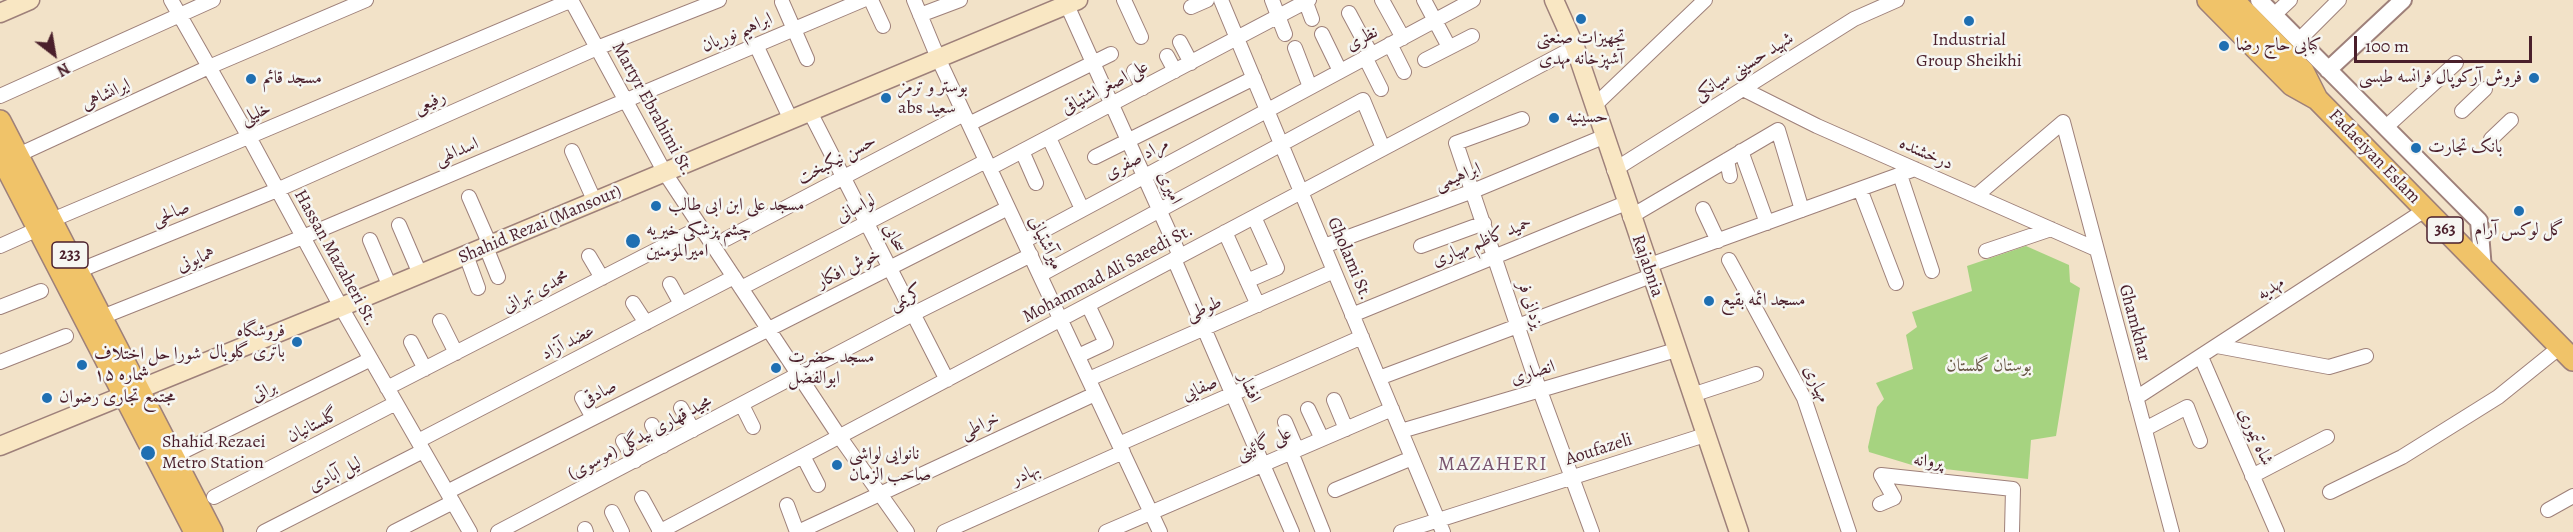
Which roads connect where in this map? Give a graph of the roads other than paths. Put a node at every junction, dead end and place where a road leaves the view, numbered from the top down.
1 (30, 0) edge
2 (171, 0) edge
3 (213, 0) edge
4 (366, 0) edge
5 (571, 0) edge
6 (717, 0) edge
7 (862, 0) edge
8 (871, 0) edge
9 (914, 0) edge
10 (960, 0) edge
11 (1124, 0) edge
12 (1206, 0) edge
13 (1221, 0) edge
14 (1272, 0) edge
15 (1382, 0) edge
16 (1424, 0) edge
17 (1554, 0) edge
18 (1705, 0) edge
19 (1897, 0) edge
20 (2208, 0) edge
21 (2233, 0) edge
22 (2259, 0) edge
23 (2290, 0) edge
24 (2339, 0) edge
25 (2403, 0) edge
26 (1307, 1) edge
27 (1469, 1) edge
28 (782, 2) dead end
29 (1072, 2) edge
30 (1191, 7) dead end
31 (0, 13) edge
32 (1349, 13) dead end
33 (178, 15) junction
34 (921, 15) junction
35 (2274, 15) junction
36 (1279, 16) junction
37 (1312, 20) dead end
38 (1435, 20) junction
39 (882, 26) dead end
40 (793, 29) junction
41 (1285, 34) dead end
42 (1322, 34) dead end
43 (1472, 36) dead end
44 (1141, 37) dead end
45 (1403, 38) junction
46 (1238, 39) junction
47 (2299, 40) junction
48 (1180, 42) dead end
49 (1390, 44) junction
50 (756, 45) junction
51 (1449, 47) junction
52 (1575, 47) junction
53 (597, 48) junction
54 (1295, 48) dead end
55 (1111, 54) dead end
56 (1167, 56) dead end
57 (1368, 56) junction
58 (938, 58) junction
59 (807, 59) dead end
60 (1425, 60) dead end
61 (1092, 63) junction
62 (1191, 63) junction
63 (2456, 63) dead end
64 (209, 67) junction
65 (2328, 70) junction
66 (1134, 71) dead end
67 (1175, 71) junction
68 (1340, 71) junction
69 (1404, 72) dead end
70 (1254, 78) junction
71 (1310, 87) junction
72 (1143, 88) junction
73 (1381, 89) dead end
74 (1743, 89) junction
75 (2485, 89) dead end
76 (0, 96) edge
77 (2317, 99) junction
78 (626, 100) junction
79 (1111, 106) junction
80 (1594, 106) junction
81 (1268, 110) junction
82 (2462, 111) dead end
83 (810, 112) junction
84 (967, 119) junction
85 (1522, 119) dead end
86 (791, 120) junction
87 (2511, 120) dead end
88 (0, 121) edge
89 (2386, 127) junction
90 (249, 137) junction
91 (1603, 137) junction
92 (1049, 138) junction
93 (2491, 139) dead end
94 (1127, 141) junction
95 (1282, 145) junction
96 (1383, 148) junction
97 (572, 151) dead end
98 (1022, 151) junction
99 (1742, 151) junction
100 (1095, 157) dead end
101 (5, 158) edge
102 (1727, 160) junction
103 (988, 164) junction
104 (1915, 169) junction
105 (1614, 171) junction
106 (665, 173) junction
107 (1900, 175) junction
108 (1144, 176) junction
109 (1730, 176) dead end
110 (843, 177) junction
111 (1036, 183) dead end
112 (1860, 189) junction
113 (277, 190) junction
114 (1473, 191) junction
115 (1301, 192) junction
116 (1976, 196) junction
117 (469, 197) dead end
118 (595, 202) junction
119 (1008, 208) junction
120 (1082, 209) junction
121 (1703, 209) dead end
122 (1159, 210) junction
123 (1628, 210) junction
124 (1802, 210) junction
125 (2425, 210) junction
126 (1254, 217) junction
127 (1484, 223) junction
128 (1767, 223) junction
129 (867, 224) junction
130 (45, 225) junction
131 (399, 225) dead end
132 (701, 227) junction
133 (2050, 230) junction
134 (1225, 232) junction
135 (303, 237) junction
136 (726, 239) dead end
137 (370, 240) dead end
138 (1024, 241) junction
139 (1718, 241) junction
140 (0, 246) edge
141 (488, 246) junction
142 (1324, 246) junction
143 (1421, 246) dead end
144 (2096, 249) junction
145 (1986, 251) dead end
146 (466, 255) junction
147 (1031, 255) junction
148 (1495, 255) junction
149 (589, 256) dead end
150 (1177, 257) junction
151 (1729, 260) dead end
152 (890, 269) junction
153 (2483, 269) junction
154 (78, 271) junction
155 (1334, 271) junction
156 (1649, 271) junction
157 (1932, 271) dead end
158 (420, 274) junction
159 (1040, 275) junction
160 (498, 277) dead end
161 (602, 278) junction
162 (1246, 281) junction
163 (738, 282) junction
164 (1896, 283) dead end
165 (670, 284) dead end
166 (390, 287) junction
167 (478, 288) dead end
168 (41, 291) dead end
169 (633, 303) dead end
170 (681, 304) junction
171 (1088, 304) junction
172 (1257, 305) junction
173 (0, 307) edge
174 (341, 307) junction
175 (913, 314) junction
176 (1352, 315) junction
177 (102, 317) junction
178 (1060, 319) junction
179 (440, 321) dead end
180 (646, 323) junction
181 (1518, 327) junction
182 (768, 328) junction
183 (1204, 328) junction
184 (66, 336) dead end
185 (1362, 337) junction
186 (411, 342) dead end
187 (2217, 346) junction
188 (1676, 350) junction
189 (456, 353) junction
190 (2566, 354) edge
191 (1078, 356) junction
192 (2366, 356) dead end
193 (2201, 357) junction
194 (371, 359) junction
195 (0, 362) edge
196 (425, 369) junction
197 (1756, 374) dead end
198 (799, 375) junction
199 (1379, 378) junction
200 (1089, 379) junction
201 (947, 380) junction
202 (387, 388) junction
203 (1539, 390) junction
204 (131, 391) junction
205 (1095, 394) junction
206 (1232, 394) junction
207 (1692, 395) junction
208 (582, 398) dead end
209 (2136, 398) junction
210 (1334, 400) dead end
211 (396, 403) junction
212 (742, 405) junction
213 (681, 408) dead end
214 (1308, 409) dead end
215 (1392, 409) junction
216 (593, 418) junction
217 (1285, 422) dead end
218 (652, 425) dead end
219 (753, 427) dead end
220 (1346, 429) junction
221 (2145, 429) junction
222 (693, 430) junction
223 (1401, 431) junction
224 (1706, 435) junction
225 (839, 436) junction
226 (2327, 436) dead end
227 (1322, 439) junction
228 (623, 441) dead end
229 (2200, 441) dead end
230 (0, 446) edge
231 (420, 446) junction
232 (663, 446) junction
233 (1121, 448) junction
234 (1294, 451) junction
235 (174, 456) junction
236 (802, 456) junction
237 (1412, 458) junction
238 (635, 461) junction
239 (1263, 465) junction
240 (2252, 476) junction
241 (1571, 478) junction
242 (818, 485) dead end
243 (1335, 490) dead end
244 (879, 492) junction
245 (2330, 492) dead end
246 (2573, 496) edge
247 (214, 497) dead end
248 (450, 497) junction
249 (642, 498) dead end
250 (1880, 504) dead end
251 (787, 505) dead end
252 (2548, 510) dead end
253 (612, 512) dead end
254 (1151, 512) junction
255 (1441, 526) edge
256 (195, 532) edge
257 (212, 532) edge
258 (264, 532) edge
259 (394, 532) edge
260 (470, 532) edge
261 (498, 532) edge
262 (622, 532) edge
263 (659, 532) edge
264 (797, 532) edge
265 (907, 532) edge
266 (944, 532) edge
267 (1106, 532) edge
268 (1160, 532) edge
269 (1292, 532) edge
270 (1323, 532) edge
271 (1401, 532) edge
272 (1592, 532) edge
273 (1739, 532) edge
274 (1849, 532) edge
275 (2012, 532) edge
276 (2172, 532) edge
277 (2277, 532) edge

1 - 31 main road
2 - 33 street, Hassan Mazaheri St.
3 - 33 street
4 - 64 street
5 - 53 street, Martyr Ebrahimi St.
5 - 90 street, خلیلی
6 - 53 street, رفیعی
7 - 40 street, ابراهیم نوریان
8 - 39 street
9 - 34 street, میرآشتیانی
10 - 34 street
11 - 44 street
12 - 30 street
13 - 46 street, Gholami St.
14 - 36 street
15 - 45 street
16 - 38 street
17 - 52 main road, Rajabnia
18 - 80 street
19 - 74 street, شهید حسینی سیانکی
20 - 77 main road
21 - 77 main road, Fadaeiyan Eslam / 363
22 - 35 street
23 - 35 street
24 - 47 street
25 - 65 street
26 - 36 street, علی اصغر اشتیاقی
26 - 37 street
27 - 38 street, نظری
28 - 40 street
29 - 58 main road, Shahid Rezai (Mansour)
29 - 61 street, امیری
32 - 57 street
33 - 64 street, Hassan Mazaheri St.
33 - 76 street
34 - 58 street, میرآشتیانی
35 - 47 street
36 - 41 street
36 - 46 street, علی اصغر اشتیاقی
38 - 45 street, نظری
38 - 51 street
40 - 50 street, ابراهیم نوریان
40 - 59 street
42 - 68 street
43 - 51 street
45 - 49 street, نظری
46 - 62 street, علی اصغر اشتیاقی
46 - 70 street, Gholami St.
47 - 65 street
48 - 62 street
49 - 57 street, نظری
49 - 69 street
50 - 78 street, ابراهیم نوریان
50 - 86 street
51 - 60 street
52 - 80 main road, Rajabnia
52 - 96 street, Mohammad Ali Saeedi St.
53 - 78 street, Martyr Ebrahimi St.
53 - 113 street, رفیعی
54 - 71 street
55 - 61 street, حسن نیکبخت
56 - 67 street
57 - 68 street, نظری
57 - 73 street
58 - 83 main road, Shahid Rezai (Mansour)
58 - 84 street, میرآشتیانی
61 - 79 street, امیری
61 - 84 street, حسن نیکبخت
62 - 67 street, علی اصغر اشتیاقی
63 - 89 street
64 - 90 street, Hassan Mazaheri St.
64 - 101 street, ایرانشاهی
65 - 89 street
66 - 72 street
67 - 72 street, علی اصغر اشتیاقی
68 - 71 street, نظری
70 - 81 street, Gholami St.
70 - 94 street
71 - 81 street, نظری
72 - 79 street, علی اصغر اشتیاقی
74 - 104 street, درخشنده
74 - 105 street, شهید حسینی سیانکی
75 - 82 street
77 - 125 main road, Fadaeiyan Eslam / 363
78 - 106 street, Martyr Ebrahimi St.
78 - 135 street, اسدالهی
79 - 92 street, علی اصغر اشتیاقی
79 - 94 street, امیری
80 - 91 main road, Rajabnia
81 - 95 street, Gholami St.
81 - 108 street, مراد صفری
83 - 86 main road, Shahid Rezai (Mansour)
83 - 110 street, سحابی
84 - 103 street, میرآشتیانی
84 - 110 street, حسن نیکبخت
85 - 114 street, یزدانی فر
86 - 106 main road, Shahid Rezai (Mansour)
87 - 93 street
88 - 101 main road, 233
89 - 153 street
90 - 113 street, Hassan Mazaheri St.
90 - 130 street, خلیلی
91 - 105 main road, Rajabnia
91 - 114 street, ابراهیمی
92 - 98 street, علی اصغر اشتیاقی
92 - 120 street
94 - 100 street
94 - 108 street, امیری
95 - 96 street
95 - 115 street, Gholami St.
95 - 122 street
96 - 115 street, Mohammad Ali Saeedi St.
97 - 118 street
98 - 103 street, علی اصغر اشتیاقی
98 - 111 street
99 - 102 street, حمید کاظم مهیاری
99 - 124 street, حمید کاظم مهیاری
99 - 128 street
101 - 130 main road, 233
102 - 109 street
102 - 123 street, حمید کاظم مهیاری
103 - 119 street, میرآشتیانی
103 - 129 street, لواسانی
104 - 107 street
104 - 116 street, درخشنده
105 - 123 main road, Rajabnia
106 - 118 main road, Shahid Rezai (Mansour)
106 - 132 street, Martyr Ebrahimi St.
107 - 112 street
107 - 157 street
108 - 120 street, مراد صفری
108 - 122 street, امیری
110 - 129 street, سحابی
110 - 136 street, حسن نیکبخت
112 - 124 street
112 - 164 street
113 - 135 street, Hassan Mazaheri St.
113 - 154 street, صالحی
114 - 127 street, یزدانی فر
114 - 142 street, ابراهیمی
115 - 126 street, Mohammad Ali Saeedi St.
115 - 142 street, Gholami St.
116 - 133 street, درخشنده
116 - 144 street, Ghamkhar
117 - 141 street
118 - 141 main road, Shahid Rezai (Mansour)
119 - 138 street, میرآشتیانی
119 - 152 street, خوش افکار
120 - 138 street, مراد صفری
121 - 139 street
122 - 150 street, امیری
122 - 159 street
123 - 148 street, حمید کاظم مهیاری
123 - 156 main road, Rajabnia
124 - 128 street
125 - 153 main road, Fadaeiyan Eslam / 363
125 - 187 street, مهدیه
126 - 134 street, Mohammad Ali Saeedi St.
126 - 162 street
127 - 143 street
127 - 148 street, یزدانی فر
128 - 139 street
129 - 152 street, سحابی
129 - 163 street, لواسانی
130 - 140 street, خلیلی
130 - 154 main road, 233
130 - 204 main road, 233
131 - 158 street
132 - 161 street, محمدی تهرانی
132 - 163 street, Martyr Ebrahimi St.
133 - 144 street, درخشنده
133 - 145 street
134 - 150 street, Mohammad Ali Saeedi St.
134 - 162 street
135 - 174 street, Hassan Mazaheri St.
135 - 177 street, همایونی
137 - 166 street
138 - 147 street, میرآشتیانی
139 - 156 street
141 - 146 main road, Shahid Rezai (Mansour)
141 - 160 street
142 - 155 street, Gholami St.
144 - 209 street, Ghamkhar
146 - 158 main road, Shahid Rezai (Mansour)
146 - 167 street
147 - 159 street, میرآشتیانی
147 - 175 street, کریمی
148 - 176 street, حمید کاظم مهیاری
148 - 181 street, یزدانی فر
149 - 161 street
150 - 171 street, Mohammad Ali Saeedi St.
150 - 183 street, افشار
151 - 274 street, مهیاری
152 - 175 street, سحابی
152 - 182 street, خوش افکار
153 - 190 main road, Fadaeiyan Eslam / 363
154 - 177 main road, 233
155 - 172 street, طوطی
155 - 176 street, Gholami St.
156 - 181 street
156 - 188 main road, Rajabnia
158 - 166 main road, Shahid Rezai (Mansour)
159 - 178 street, میرآشتیانی
161 - 189 street, محمدی تهرانی
162 - 172 street
163 - 170 street, عضد آزاد
163 - 182 street, Martyr Ebrahimi St.
165 - 170 street
166 - 174 main road, Shahid Rezai (Mansour)
168 - 173 street
169 - 180 street
170 - 180 street, عضد آزاد
171 - 178 street, Mohammad Ali Saeedi St.
171 - 191 street
172 - 183 street, طوطی
174 - 194 street, Hassan Mazaheri St.
174 - 204 main road, Shahid Rezai (Mansour)
175 - 198 street, کریمی
175 - 201 street, سحابی
176 - 185 street, Gholami St.
177 - 204 main road, 233
178 - 191 street, میرآشتیانی
178 - 201 street, Mohammad Ali Saeedi St.
179 - 189 street
180 - 231 street, عضد آزاد
181 - 199 street
181 - 203 street, یزدانی فر
182 - 198 street, Martyr Ebrahimi St.
182 - 216 street, صادقی
183 - 200 street, طوطی
183 - 206 street, افشار
184 - 195 street
185 - 199 street, Gholami St.
185 - 206 street, صفایی
186 - 196 street
187 - 192 street
187 - 193 street, مهدیه
188 - 203 street, انصاری
188 - 207 main road, Rajabnia
189 - 196 street, محمدی تهرانی
190 - 245 street
191 - 200 street, میرآشتیانی
193 - 209 street, مهدیه
193 - 240 street, شاه تیموری
194 - 202 street, Hassan Mazaheri St.
194 - 235 street, براتی
196 - 202 street, محمدی تهرانی
197 - 207 street
198 - 212 street, مجید قهاری بیدگلی (موسوی)
198 - 225 street, Martyr Ebrahimi St.
199 - 215 street, Gholami St.
200 - 205 street, میرآشتیانی
201 - 225 street, Mohammad Ali Saeedi St.
202 - 211 street, Hassan Mazaheri St.
203 - 223 street, انصاری
203 - 241 street, یزدانی فر
204 - 230 main road, Shahid Rezai (Mansour)
204 - 235 main road, 233
204 - 256 main road, 233
205 - 233 street, میرآشتیانی
205 - 244 street, خراطی
206 - 233 street, صفایی
206 - 239 street, افشار
207 - 224 main road, Rajabnia
208 - 216 street
209 - 221 street, Ghamkhar
210 - 220 street
211 - 231 street, Hassan Mazaheri St.
211 - 247 street, گلستانیان
212 - 219 street
212 - 222 street, مجید قهاری بیدگلی (موسوی)
213 - 222 street
214 - 227 street
215 - 220 street, علی گائینی
215 - 223 street, Gholami St.
216 - 248 street, صادقی
217 - 234 street
218 - 232 street
220 - 227 street, علی گائینی
221 - 229 street
221 - 276 street, Ghamkhar
222 - 232 street, مجید قهاری بیدگلی (موسوی)
223 - 237 street, Gholami St.
224 - 241 street, Aoufazeli
224 - 273 main road, Rajabnia
225 - 236 street, Mohammad Ali Saeedi St.
225 - 244 street, Martyr Ebrahimi St.
226 - 240 street
227 - 234 street, علی گائینی
228 - 238 street
231 - 248 street, Hassan Mazaheri St.
231 - 258 street, لیل آبادی
232 - 238 street, مجید قهاری بیدگلی (موسوی)
233 - 254 street, میرآشتیانی
233 - 266 street, بهادر
234 - 239 street, علی گائینی
234 - 270 street
235 - 257 main road, 233
236 - 242 street
236 - 263 street, Mohammad Ali Saeedi St.
237 - 243 street
237 - 255 street, Gholami St.
238 - 261 street, مجید قهاری بیدگلی (موسوی)
239 - 254 street, علی گائینی
239 - 269 street, افشار
240 - 277 street, شاه تیموری
241 - 255 street, Aoufazeli
241 - 272 street, یزدانی فر
244 - 264 street, خراطی
244 - 265 street, Martyr Ebrahimi St.
246 - 252 street
248 - 259 street, صادقی
248 - 260 street, Hassan Mazaheri St.
249 - 263 street
250 - 275 street, پروانه
251 - 264 street
253 - 262 street
254 - 267 street, علی گائینی
254 - 268 street, میرآشتیانی
255 - 271 street, Aoufazeli

